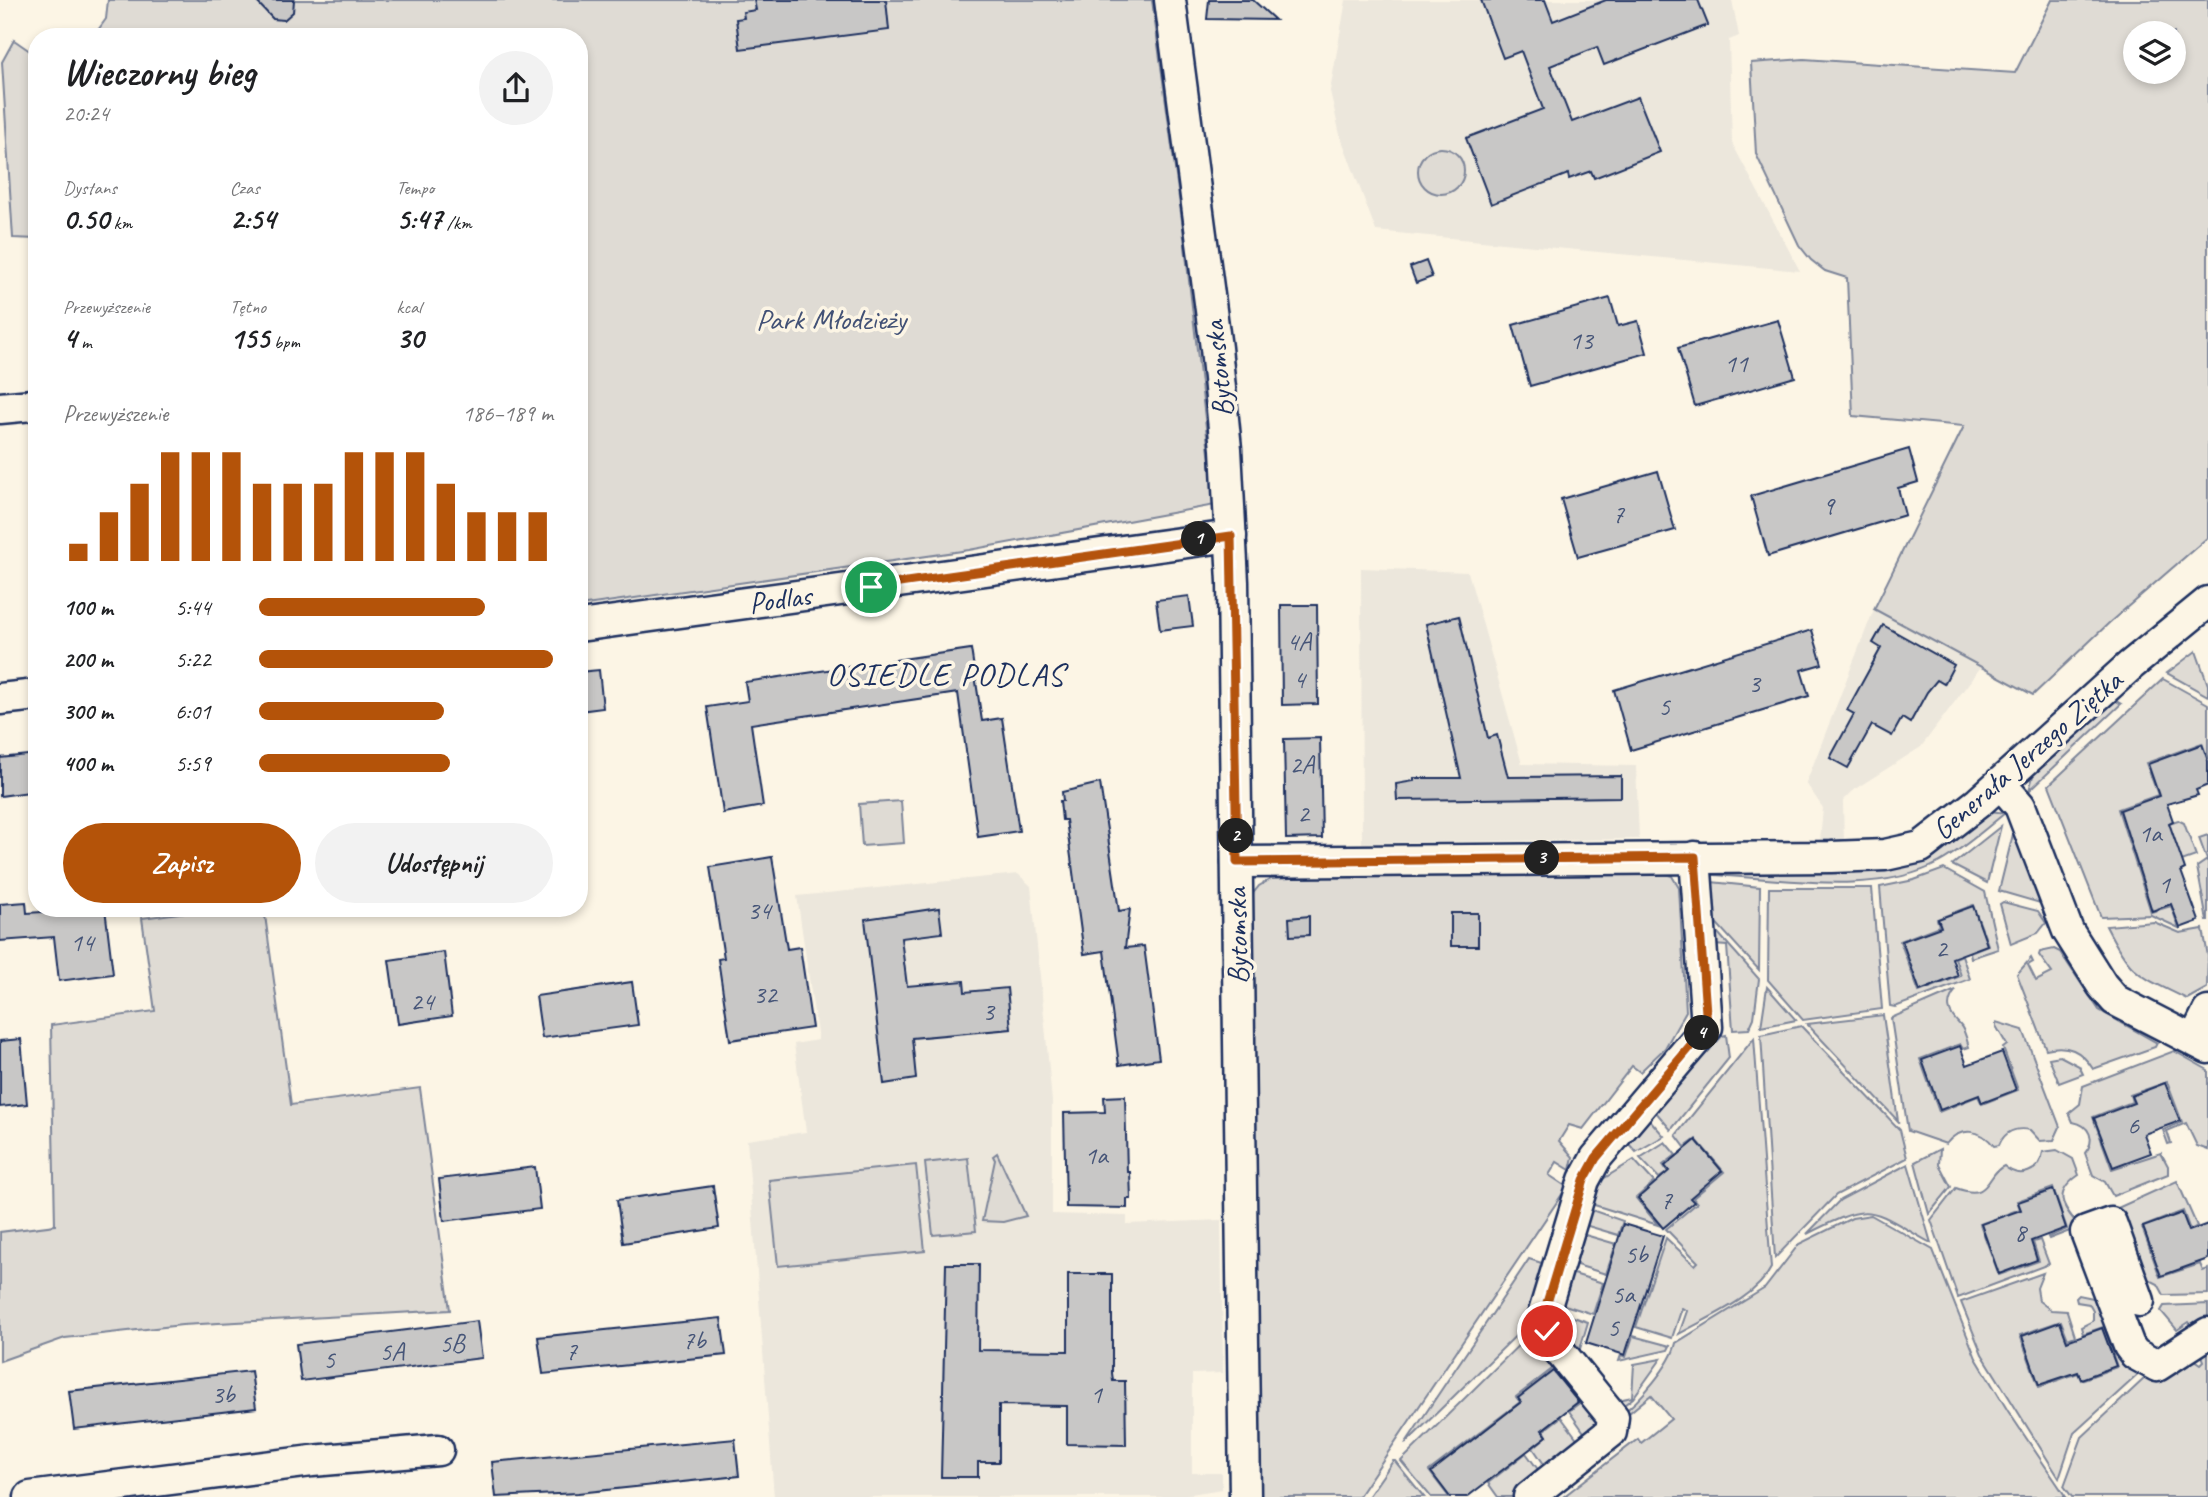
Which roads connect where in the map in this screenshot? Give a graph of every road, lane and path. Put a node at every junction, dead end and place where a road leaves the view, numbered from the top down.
1 (1170, 0) edge
2 (28, 405) edge
3 (0, 408) edge
4 (1231, 536) junction
5 (2208, 602) edge
6 (588, 625) edge
7 (28, 696) edge
8 (0, 699) edge
9 (2000, 783) junction
10 (1695, 857) junction
11 (1237, 862) junction
12 (2208, 1012) edge
13 (2201, 1044) edge
14 (2139, 1301) dead end
15 (2208, 1333) edge
16 (438, 1451) dead end
17 (30, 1497) edge
18 (1245, 1497) edge
19 (1529, 1497) edge

1 - 4 street, Bytomska
2 - 3 street
4 - 6 street, Podlas
4 - 11 street, Bytomska
5 - 9 street, Generała Jerzego Ziętka
7 - 8 street
9 - 10 street, Generała Jerzego Ziętka
9 - 13 street
10 - 11 street, Generała Jerzego Ziętka
10 - 19 street
11 - 18 street, Bytomska
12 - 13 street
14 - 15 street
16 - 17 street

